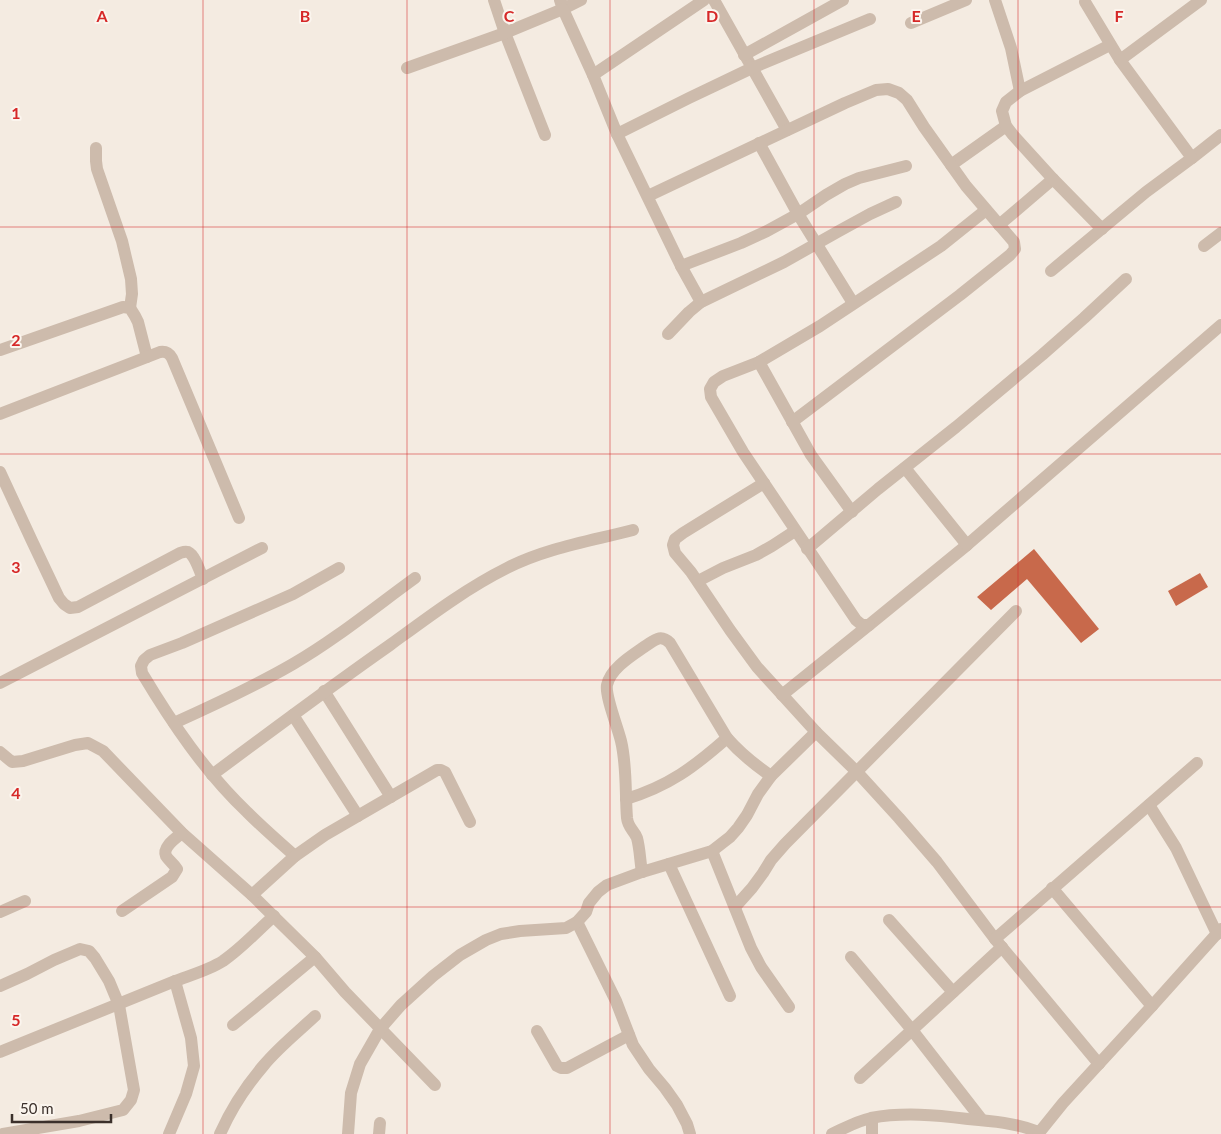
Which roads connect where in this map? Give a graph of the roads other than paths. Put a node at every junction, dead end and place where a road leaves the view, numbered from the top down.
1 (494, 0) edge
2 (581, 0) edge
3 (704, 0) edge
4 (714, 0) edge
5 (843, 0) edge
6 (966, 0) edge
7 (995, 0) edge
8 (1201, 0) edge
9 (1085, 1) edge
10 (562, 5) edge
11 (870, 20) dead end
12 (911, 23) dead end
13 (505, 33) junction
14 (1110, 45) junction
15 (744, 55) junction
16 (1120, 60) junction
17 (407, 68) dead end
18 (752, 68) junction
19 (593, 75) junction
20 (1020, 92) junction
21 (1006, 126) junction
22 (788, 130) junction
23 (617, 134) junction
24 (545, 135) dead end
25 (1221, 135) edge
26 (759, 143) junction
27 (96, 148) dead end
28 (1192, 158) junction
29 (951, 165) junction
30 (906, 166) dead end
31 (1053, 179) junction
32 (648, 196) junction
33 (896, 202) dead end
34 (986, 210) junction
35 (798, 214) junction
36 (999, 225) junction
37 (1102, 228) junction
38 (1221, 233) edge
39 (817, 244) junction
40 (1204, 246) dead end
41 (681, 266) junction
42 (1051, 271) dead end
43 (1126, 279) dead end
44 (701, 302) junction
45 (853, 303) junction
46 (130, 308) junction
47 (1221, 325) edge
48 (668, 334) dead end
49 (0, 350) edge
50 (147, 357) junction
51 (759, 362) junction
52 (0, 414) edge
53 (792, 422) junction
54 (905, 468) junction
55 (0, 472) edge
56 (764, 483) junction
57 (852, 512) junction
58 (239, 518) dead end
59 (634, 530) dead end
60 (796, 531) junction
61 (967, 545) junction
62 (262, 548) dead end
63 (807, 549) junction
64 (339, 568) dead end
65 (415, 578) dead end
66 (203, 579) junction
67 (698, 581) junction
68 (1016, 611) dead end
69 (869, 625) junction
70 (0, 683) edge
71 (324, 692) junction
72 (782, 695) junction
73 (293, 715) junction
74 (174, 723) junction
75 (816, 732) junction
76 (727, 738) junction
77 (0, 752) edge
78 (1197, 763) dead end
79 (857, 772) junction
80 (212, 775) junction
81 (771, 776) junction
82 (391, 797) junction
83 (626, 799) junction
84 (1149, 805) junction
85 (358, 816) junction
86 (470, 822) dead end
87 (182, 833) junction
88 (712, 851) junction
89 (295, 856) junction
90 (669, 864) junction
91 (642, 872) junction
92 (1052, 888) junction
93 (252, 895) junction
94 (25, 901) dead end
95 (735, 907) junction
96 (122, 911) dead end
97 (0, 912) edge
98 (274, 916) junction
99 (889, 920) dead end
100 (577, 922) junction
101 (1219, 931) edge
102 (999, 943) junction
103 (315, 957) junction
104 (852, 957) dead end
105 (175, 981) junction
106 (0, 986) edge
107 (953, 992) junction
108 (730, 996) dead end
109 (119, 1004) junction
110 (1152, 1006) junction
111 (789, 1007) dead end
112 (315, 1016) dead end
113 (233, 1025) dead end
114 (380, 1029) junction
115 (912, 1030) junction
116 (537, 1031) dead end
117 (629, 1035) junction
118 (0, 1052) edge
119 (1099, 1064) junction
120 (860, 1078) dead end
121 (435, 1085) dead end
122 (872, 1118) junction
123 (982, 1120) junction
124 (0, 1127) edge
125 (1039, 1133) edge
126 (3, 1134) edge
127 (169, 1134) edge
128 (220, 1134) edge
129 (348, 1134) edge
130 (690, 1134) edge
131 (832, 1134) edge
132 (872, 1134) edge

1 - 13 street
2 - 10 street
3 - 19 street
4 - 15 street
5 - 15 street
6 - 12 street
7 - 20 street
8 - 16 street
9 - 14 street
10 - 13 street
10 - 19 street
11 - 18 street
13 - 17 street
13 - 24 street
14 - 16 street
14 - 20 street
15 - 18 street
16 - 28 street
18 - 22 street
18 - 23 street
19 - 23 street
20 - 21 street
21 - 29 street
21 - 31 street
22 - 26 street
22 - 29 street
23 - 32 street
25 - 28 street
26 - 32 street
26 - 35 street
27 - 46 street
28 - 37 street
29 - 34 street
30 - 35 street
31 - 36 street
31 - 37 street
32 - 41 street
33 - 39 street
34 - 36 street
34 - 45 street
35 - 39 street
35 - 41 street
36 - 53 street
37 - 42 street
38 - 40 street
39 - 44 street
39 - 45 street
41 - 44 street
43 - 54 street
44 - 48 street
45 - 51 street
46 - 49 street
46 - 50 street
47 - 61 street
50 - 52 street
50 - 58 street
51 - 53 street
51 - 56 street
53 - 57 street
54 - 57 street
54 - 61 street
55 - 66 street
56 - 60 street
56 - 67 street
57 - 63 street
59 - 71 street
60 - 63 street
60 - 67 street
61 - 69 street
62 - 66 street
63 - 69 street
64 - 74 street
65 - 74 street
66 - 70 street
67 - 72 street
68 - 79 street
69 - 72 street
71 - 73 street
71 - 82 street
72 - 75 street
73 - 80 street
73 - 85 street
74 - 80 street
75 - 79 street
75 - 81 street
76 - 81 street
76 - 83 street
76 - 83 street
77 - 87 street
78 - 84 street
79 - 95 street
79 - 102 street
80 - 89 street
81 - 88 street
82 - 85 street
82 - 86 street
83 - 91 street
84 - 92 street
84 - 101 street
85 - 89 street
87 - 93 street
87 - 96 street
88 - 90 street
88 - 95 street
89 - 93 street
90 - 91 street
90 - 108 street
91 - 100 street
92 - 102 street
92 - 110 street
93 - 98 street
94 - 97 street
95 - 111 street
98 - 103 street
98 - 105 street
99 - 107 street
100 - 114 street
100 - 117 street
101 - 110 street
102 - 107 street
102 - 119 street
103 - 113 street
103 - 114 street
104 - 115 street
105 - 109 street
105 - 127 street
106 - 109 street
107 - 115 street
109 - 118 street
109 - 126 street
110 - 119 street
112 - 128 street
114 - 121 street
114 - 129 street
115 - 120 street
115 - 123 street
116 - 117 street
117 - 130 street
119 - 125 street
122 - 123 street
122 - 131 street
122 - 132 street
123 - 125 street
124 - 126 street

